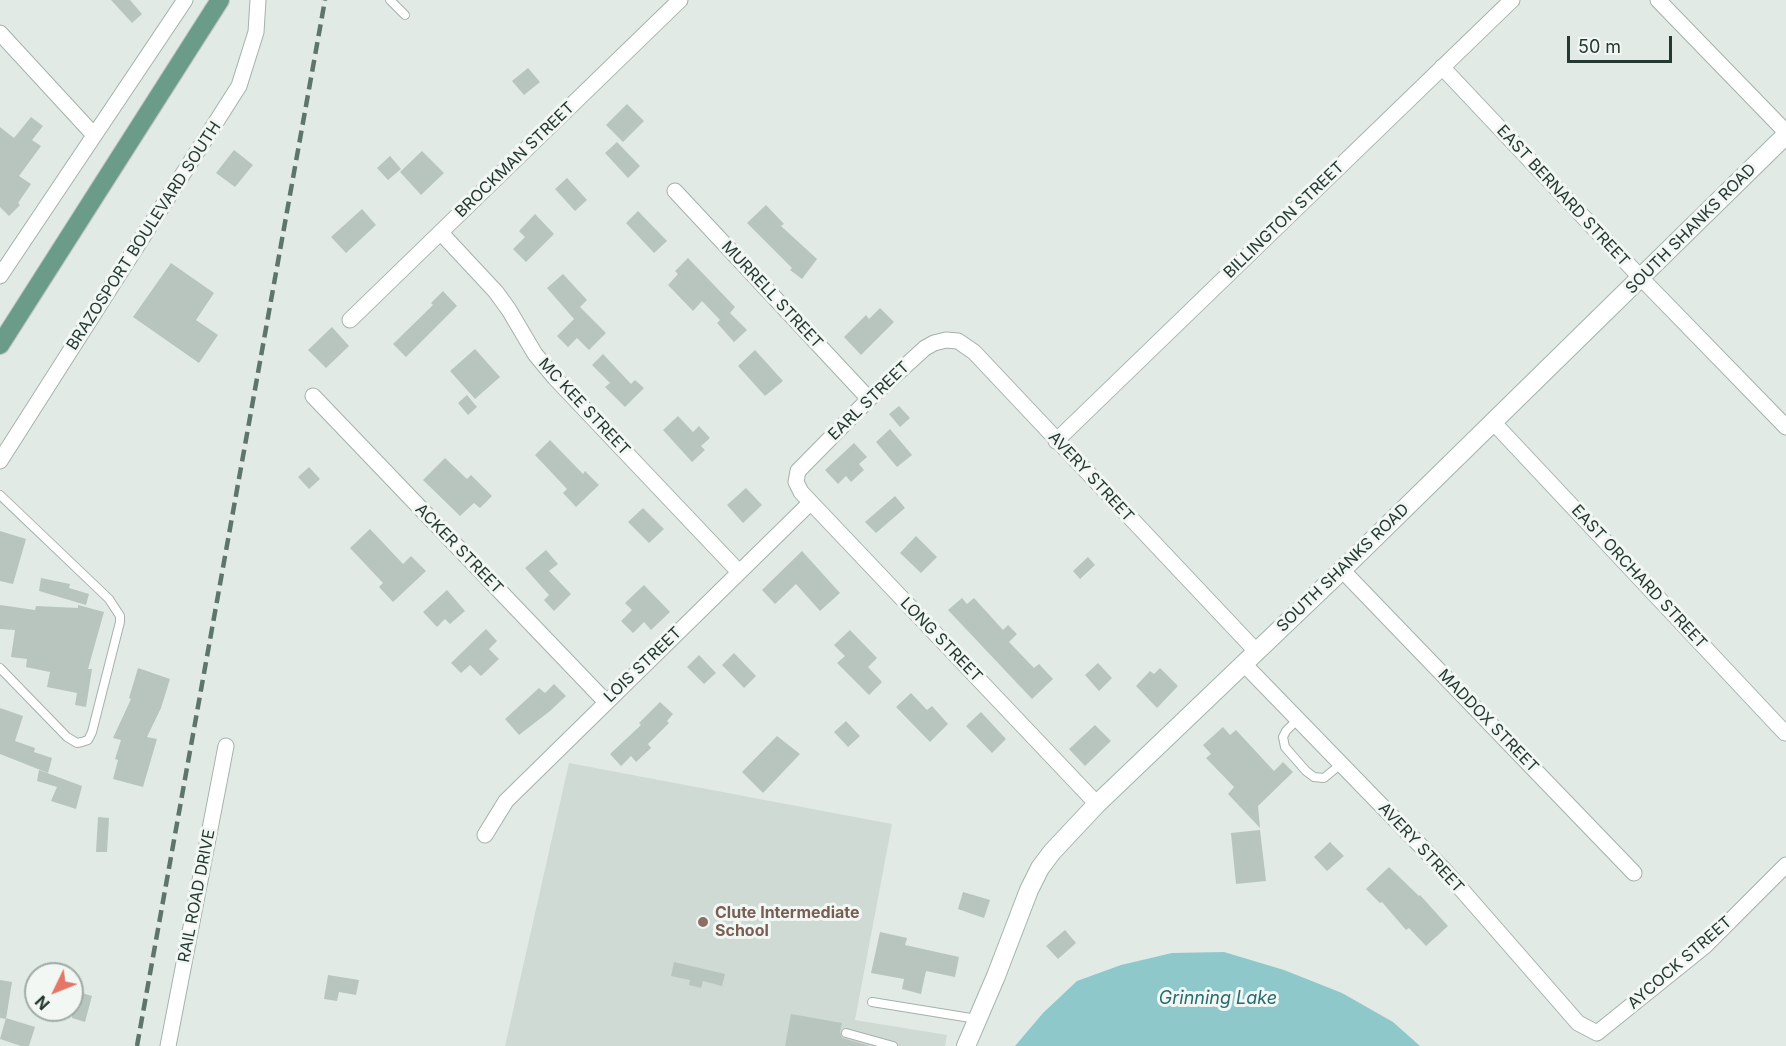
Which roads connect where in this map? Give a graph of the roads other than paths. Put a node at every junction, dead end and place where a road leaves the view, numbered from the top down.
1 (184, 0) edge
2 (220, 0) edge
3 (258, 0) edge
4 (390, 0) edge
5 (680, 0) edge
6 (1512, 0) edge
7 (1658, 0) edge
8 (405, 15) dead end
9 (0, 33) edge
10 (1442, 67) junction
11 (1786, 134) edge
12 (94, 135) junction
13 (675, 191) dead end
14 (441, 232) junction
15 (0, 276) edge
16 (1641, 278) junction
17 (350, 320) dead end
18 (946, 340) joint
19 (0, 345) edge
20 (313, 396) dead end
21 (869, 399) junction
22 (1493, 422) junction
23 (1786, 427) edge
24 (1056, 441) junction
25 (0, 461) edge
26 (798, 471) joint
27 (0, 495) edge
28 (810, 503) junction
29 (1342, 570) junction
30 (739, 572) junction
31 (1250, 657) junction
32 (0, 668) edge
33 (606, 702) junction
34 (1298, 719) junction
35 (1785, 733) edge
36 (226, 746) dead end
37 (1341, 764) junction
38 (1097, 804) junction
39 (484, 836) dead end
40 (1786, 866) edge
41 (1634, 873) dead end
42 (872, 1002) dead end
43 (978, 1019) junction
44 (846, 1033) dead end
45 (1597, 1033) joint
46 (877, 1044) edge
47 (168, 1046) edge
48 (893, 1046) edge
49 (966, 1046) edge

1 - 12 street
2 - 19 main road
3 - 25 street, BRAZOSPORT BOULEVARD SOUTH
4 - 8 lane
5 - 14 street, BROCKMAN STREET
6 - 10 street, BILLINGTON STREET
7 - 11 street
9 - 12 street
10 - 16 street, EAST BERNARD STREET
10 - 24 street, BILLINGTON STREET
11 - 16 street, SOUTH SHANKS ROAD
12 - 15 street
13 - 21 street, MURRELL STREET
14 - 17 street, BROCKMAN STREET
14 - 30 street, MC KEE STREET
16 - 22 street, SOUTH SHANKS ROAD
16 - 23 street, EAST BERNARD STREET
18 - 21 street, EARL STREET
18 - 24 street, AVERY STREET
20 - 33 street, ACKER STREET
21 - 26 street, EARL STREET
22 - 29 street, SOUTH SHANKS ROAD
22 - 35 street, EAST ORCHARD STREET
24 - 31 street, AVERY STREET
26 - 28 street, LONG STREET
27 - 32 lane
28 - 30 street, LOIS STREET
28 - 38 street, LONG STREET
29 - 31 street, SOUTH SHANKS ROAD
29 - 41 street, MADDOX STREET
30 - 33 street, LOIS STREET
31 - 34 street, AVERY STREET
31 - 38 street, SOUTH SHANKS ROAD
33 - 39 street, LOIS STREET
34 - 37 street, AVERY STREET
34 - 37 lane
36 - 47 street, RAIL ROAD DRIVE
37 - 45 street, AVERY STREET
38 - 43 street, SOUTH SHANKS ROAD
40 - 45 street, AYCOCK STREET
42 - 43 lane
43 - 49 street, SOUTH SHANKS ROAD
44 - 46 lane
46 - 48 lane

